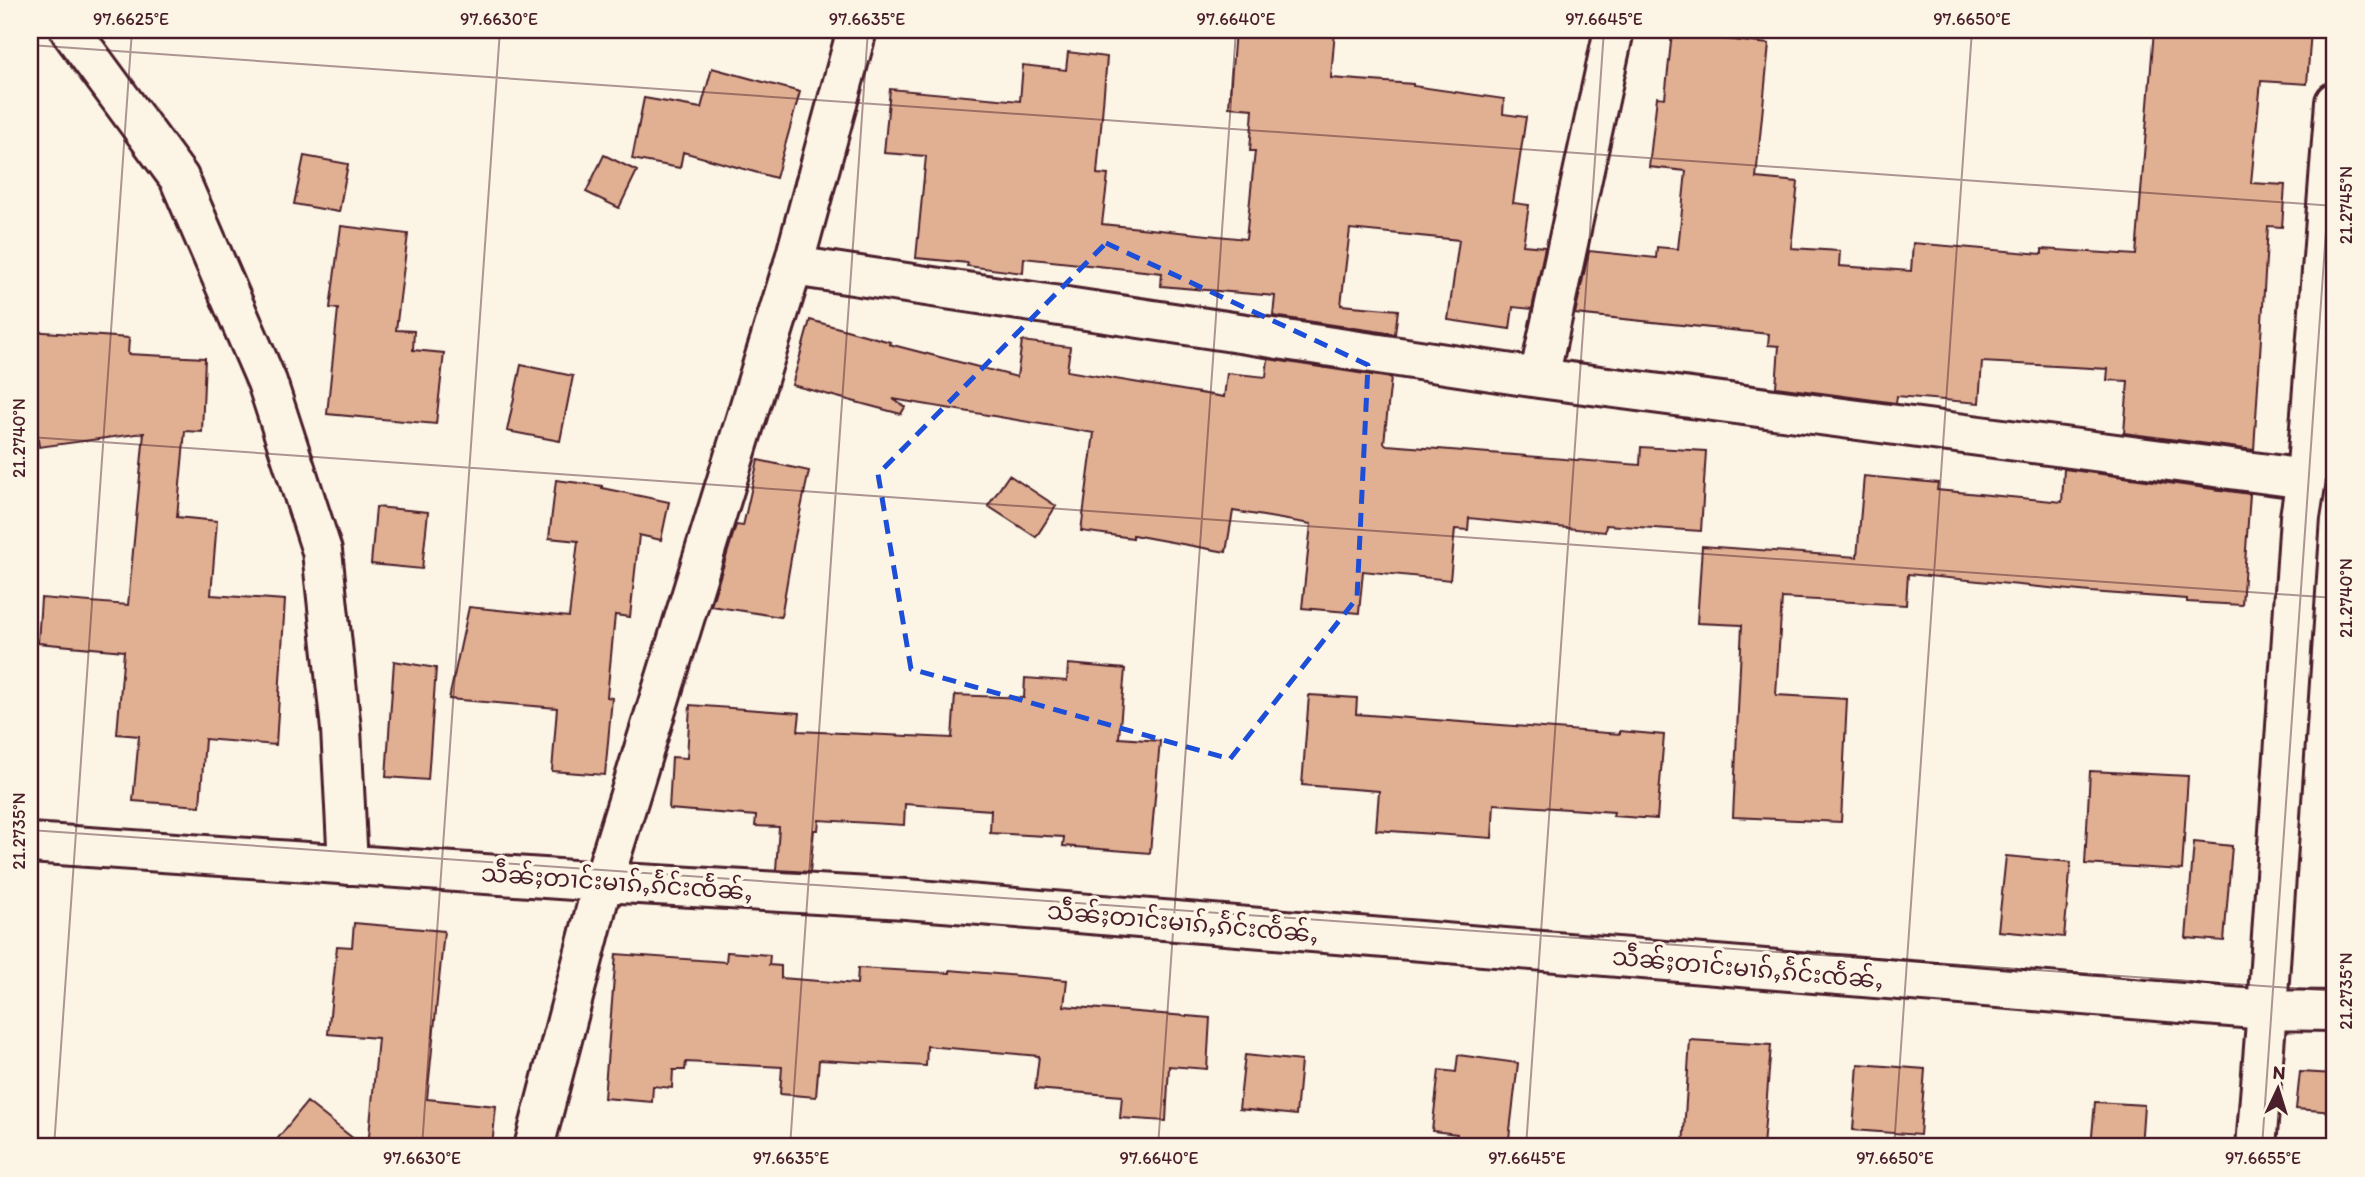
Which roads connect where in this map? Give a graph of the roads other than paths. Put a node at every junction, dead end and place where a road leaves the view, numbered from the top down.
1 (70, 30) edge
2 (857, 30) edge
3 (1614, 30) edge
4 (2335, 102) edge
5 (793, 266) junction
6 (1539, 378) junction
7 (2306, 479) junction
8 (30, 843) edge
9 (348, 865) junction
10 (603, 882) junction
11 (2267, 1010) junction
12 (2335, 1011) edge
13 (534, 1147) edge
14 (2256, 1147) edge

1 - 9 street
2 - 5 street
3 - 6 street
4 - 7 street
5 - 6 street
5 - 10 street
6 - 7 street
7 - 11 street
8 - 9 street, သဵၼ်ႈတၢင်းမၢၵ်ႇၵႅင်းၸႅၼ်ႇ
9 - 10 street, သဵၼ်ႈတၢင်းမၢၵ်ႇၵႅင်းၸႅၼ်ႇ
10 - 11 street, သဵၼ်ႈတၢင်းမၢၵ်ႇၵႅင်းၸႅၼ်ႇ
10 - 13 street
11 - 12 street, သဵၼ်ႈတၢင်းမၢၵ်ႇၵႅင်းၸႅၼ်ႇ
11 - 14 street

